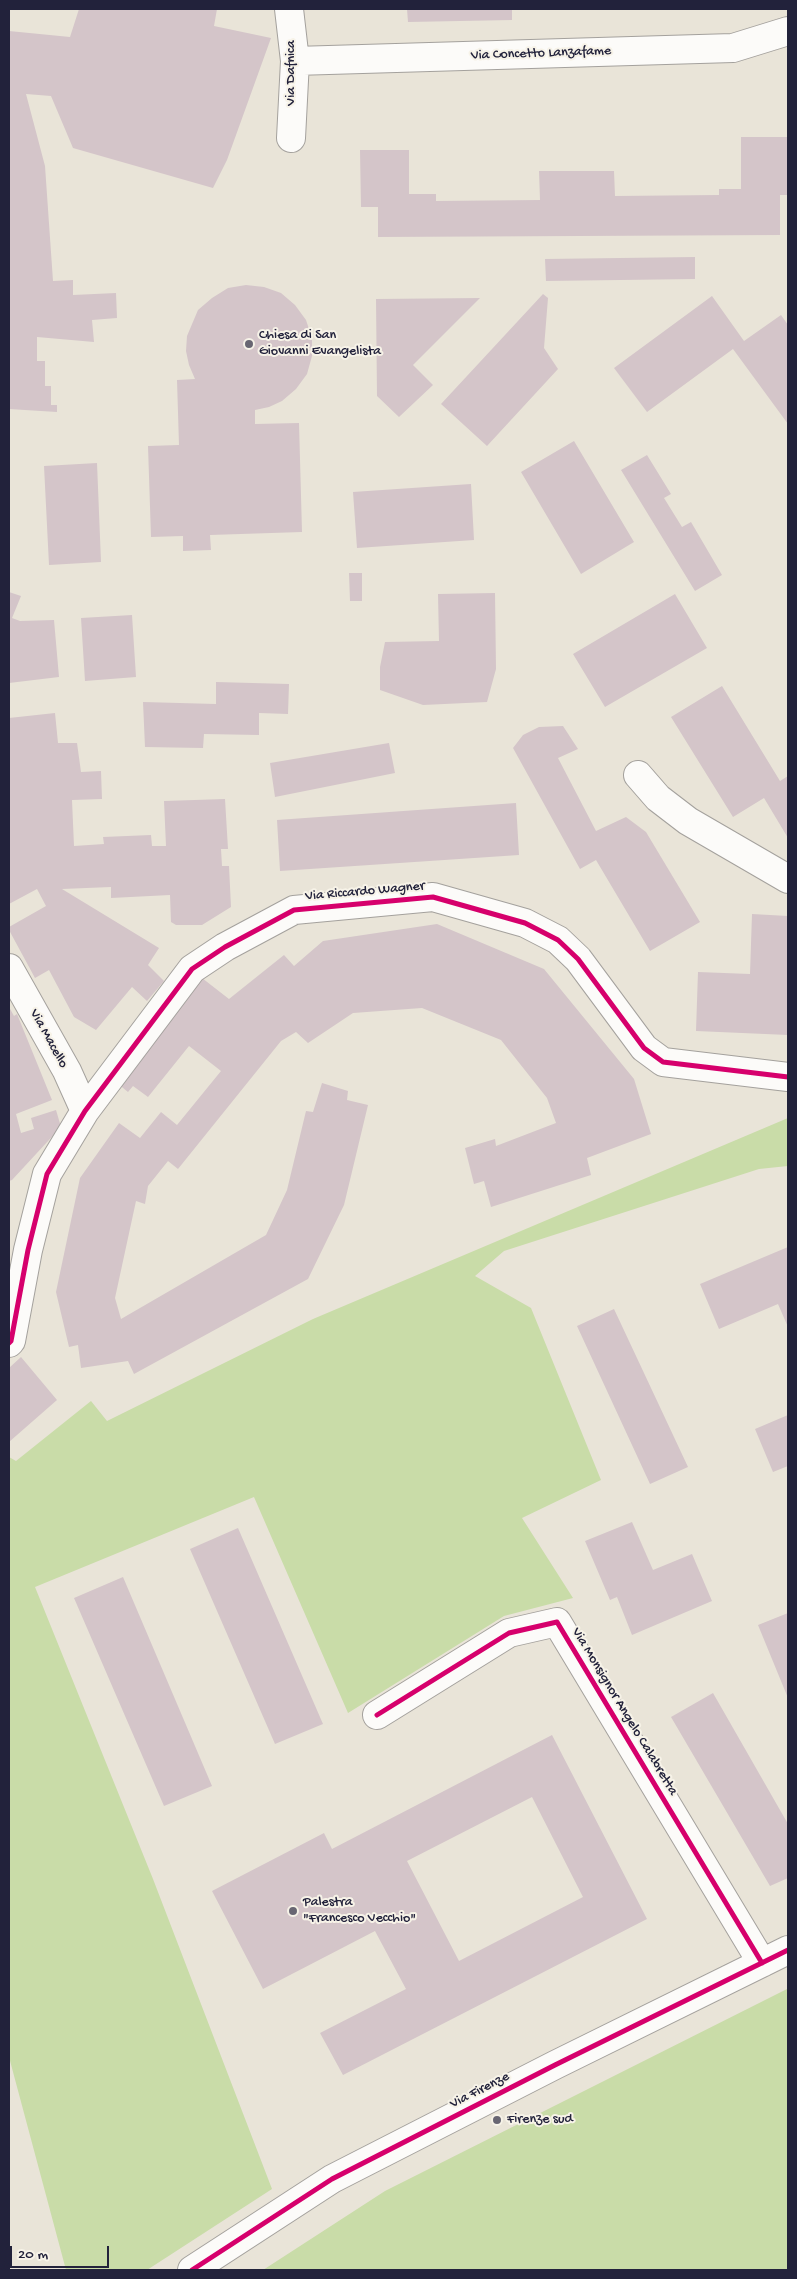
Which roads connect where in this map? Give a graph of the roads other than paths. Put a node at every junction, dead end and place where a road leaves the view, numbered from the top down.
1 (289, 9) edge
2 (785, 29) edge
3 (295, 61) junction
4 (291, 138) dead end
5 (638, 775) dead end
6 (788, 880) edge
7 (9, 968) edge
8 (788, 1077) edge
9 (85, 1111) junction
10 (9, 1343) edge
11 (377, 1715) dead end
12 (788, 1950) edge
13 (762, 1963) junction
14 (192, 2270) edge

1 - 3 street, Via Dafnica
2 - 3 street, Via Concetto Lanzafame
3 - 4 street, Via Dafnica
5 - 6 street
7 - 9 street, Via Macello
8 - 9 street, Via Riccardo Wagner
9 - 10 street, Via Riccardo Wagner
11 - 13 street, Via Monsignor Angelo Calabretta
12 - 13 street, Via Firenze
13 - 14 street, Via Firenze

